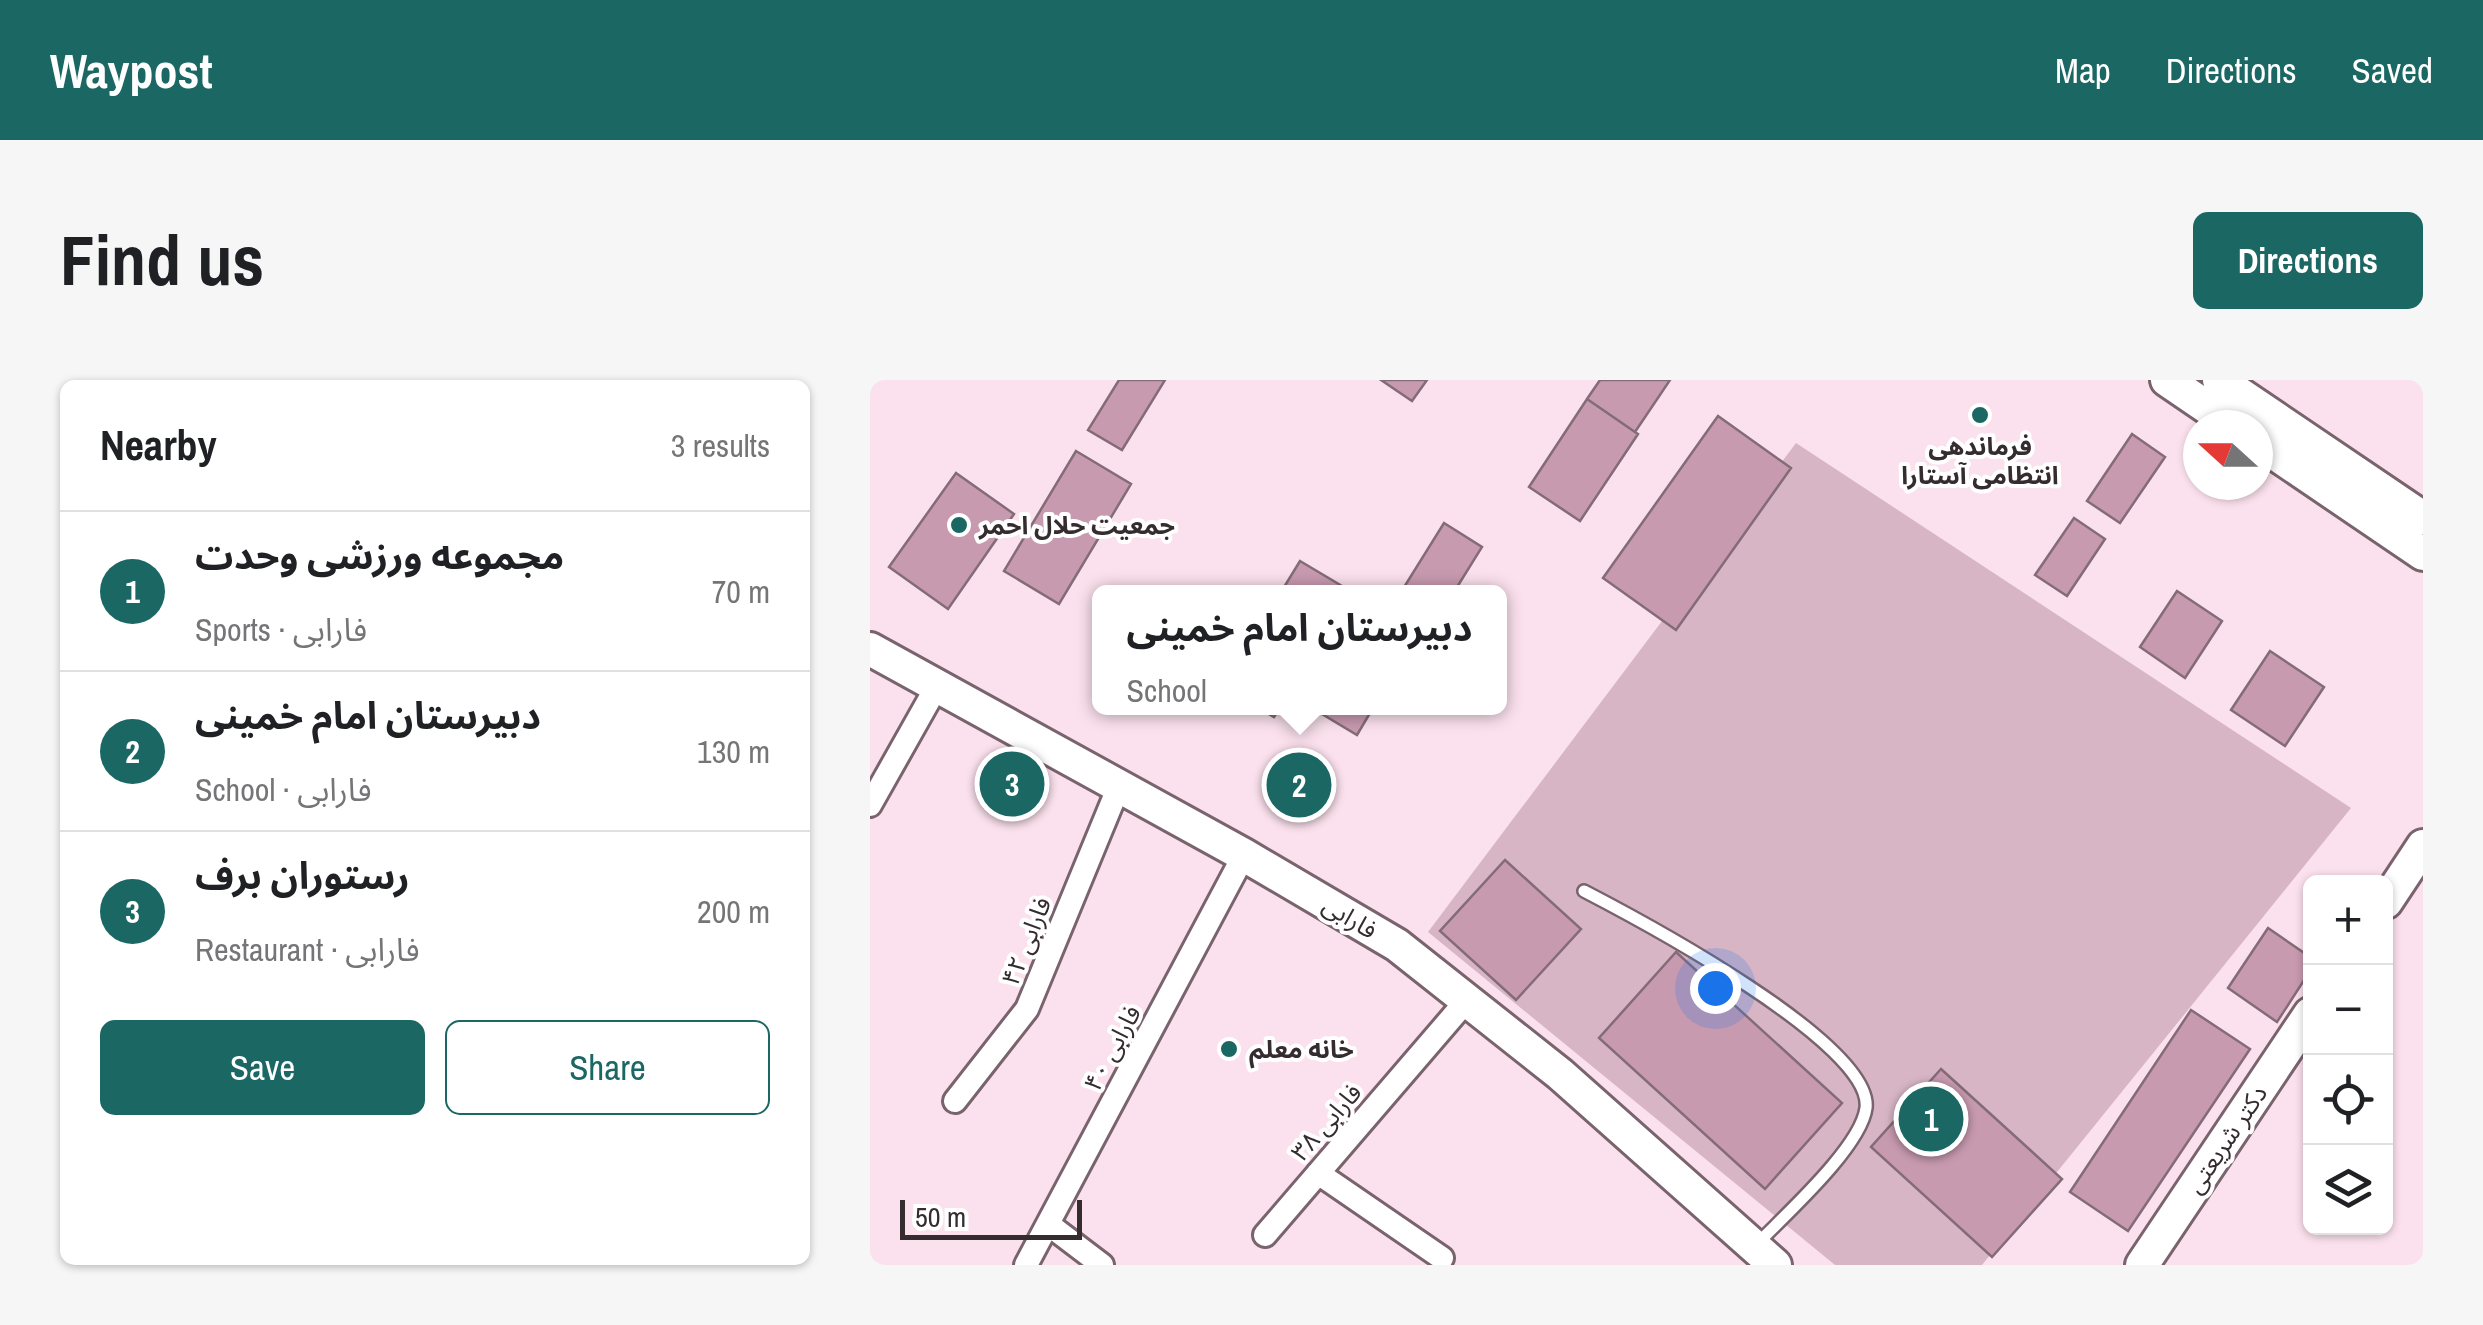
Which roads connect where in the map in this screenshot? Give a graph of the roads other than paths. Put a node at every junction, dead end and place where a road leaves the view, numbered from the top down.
1 (2167, 380) edge
2 (2219, 380) edge
3 (2211, 410) edge
4 (2273, 452) edge
5 (2423, 518) edge
6 (2423, 554) edge
7 (870, 649) edge
8 (937, 686) junction
9 (1119, 786) junction
10 (870, 804) edge
11 (2423, 846) edge
12 (1244, 855) junction
13 (1584, 891) dead end
14 (2393, 891) edge
15 (1467, 1000) junction
16 (2303, 1024) edge
17 (955, 1101) dead end
18 (1318, 1173) junction
19 (1048, 1224) junction
20 (1265, 1235) dead end
21 (1442, 1258) dead end
22 (1755, 1259) edge
23 (1026, 1265) edge
24 (1102, 1265) edge
25 (2142, 1265) edge

1 - 3 street
2 - 5 street
4 - 6 street
7 - 8 street, فارابی
8 - 9 street, فارابی
8 - 10 street
9 - 12 street, فارابی
9 - 17 street, فارابی ۴۲
11 - 14 street
12 - 15 street, فارابی
12 - 19 street, فارابی ۴۰
13 - 22 lane
15 - 18 street, فارابی ۳۸
15 - 22 street, فارابی
16 - 25 street, دکتر شریعتی
18 - 20 street, فارابی ۳۸
18 - 21 street
19 - 23 street, فارابی ۴۰
19 - 24 street

